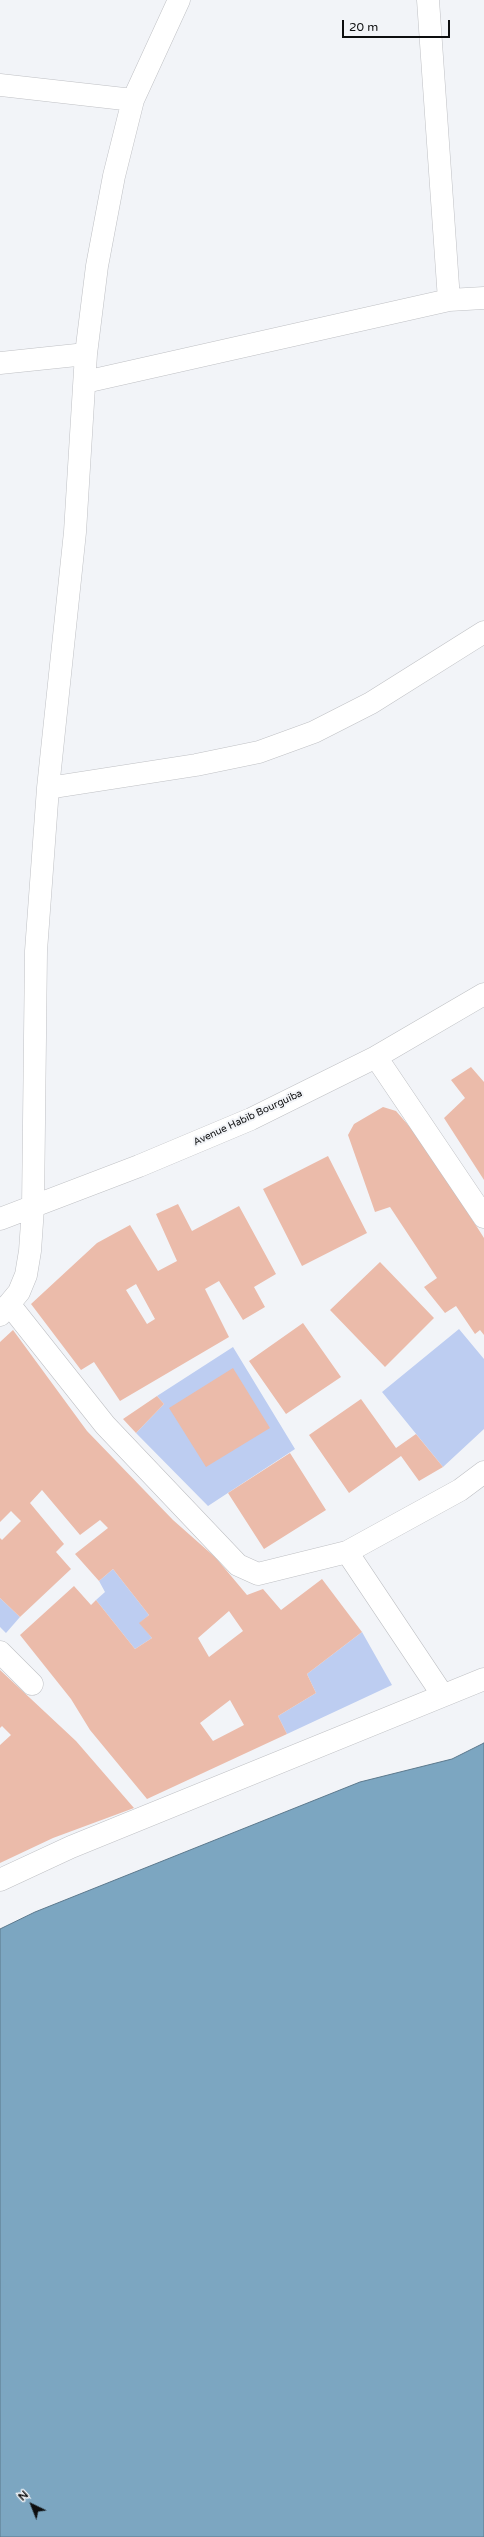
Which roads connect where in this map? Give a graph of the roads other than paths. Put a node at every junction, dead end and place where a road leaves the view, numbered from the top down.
1 (179, 0) edge
2 (428, 0) edge
3 (0, 85) edge
4 (133, 100) junction
5 (484, 298) edge
6 (450, 300) junction
7 (86, 354) junction
8 (0, 363) edge
9 (85, 382) junction
10 (484, 632) edge
11 (48, 788) junction
12 (484, 994) edge
13 (376, 1057) junction
14 (32, 1208) junction
15 (484, 1217) edge
16 (0, 1219) edge
17 (5, 1309) edge
18 (484, 1472) edge
19 (347, 1552) junction
20 (0, 1652) edge
21 (484, 1679) edge
22 (32, 1684) dead end
23 (442, 1694) junction
24 (0, 1880) edge

1 - 4 street
2 - 6 street
3 - 4 street
4 - 7 street
5 - 6 street
6 - 9 street
7 - 8 street
7 - 9 street
9 - 11 street
10 - 11 street
11 - 14 street
12 - 13 street, Avenue Habib Bourguiba
13 - 14 street, Avenue Habib Bourguiba
13 - 15 street
14 - 16 street, Avenue Habib Bourguiba
14 - 17 street
17 - 19 street
18 - 19 street
19 - 23 street
20 - 22 street
21 - 23 street
23 - 24 street

